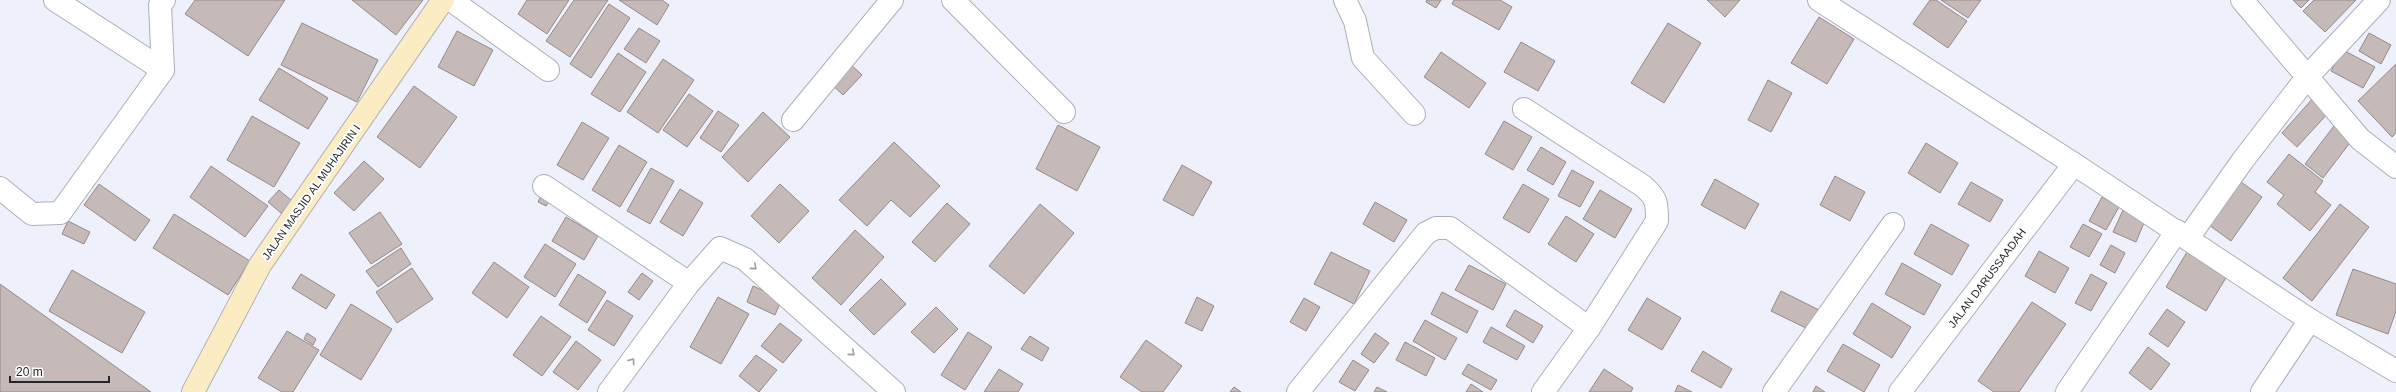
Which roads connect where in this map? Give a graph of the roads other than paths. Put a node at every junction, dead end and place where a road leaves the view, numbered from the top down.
1 (55, 0) edge
2 (164, 0) edge
3 (443, 0) edge
4 (451, 0) edge
5 (892, 0) edge
6 (953, 0) edge
7 (1345, 0) edge
8 (1819, 0) edge
9 (2242, 0) edge
10 (2380, 0) edge
11 (163, 70) junction
12 (548, 70) dead end
13 (2308, 76) junction
14 (1524, 109) dead end
15 (1064, 112) dead end
16 (1414, 114) dead end
17 (793, 120) dead end
18 (2074, 164) junction
19 (2396, 167) edge
20 (544, 186) dead end
21 (0, 188) edge
22 (1893, 224) dead end
23 (2183, 234) junction
24 (689, 283) junction
25 (2310, 320) junction
26 (1589, 328) junction
27 (2396, 371) edge
28 (193, 392) edge
29 (609, 392) edge
30 (894, 392) edge
31 (1298, 392) edge
32 (1543, 392) edge
33 (1774, 392) edge
34 (1900, 392) edge
35 (2067, 392) edge
36 (2262, 392) edge

1 - 11 street
2 - 11 street
3 - 28 street, JALAN MASJID AL MUHAJIRIN I
4 - 12 street
5 - 17 street
6 - 15 street
7 - 16 street
8 - 18 street
9 - 13 street
10 - 13 street
11 - 21 street
13 - 19 street
13 - 23 street
14 - 26 street
18 - 23 street
18 - 34 street, JALAN DARUSSAADAH
20 - 24 street
22 - 33 street
23 - 25 street
23 - 35 street
29 -> 24 street
24 -> 30 street
25 - 27 street
25 - 36 street
26 - 31 street
26 - 32 street

